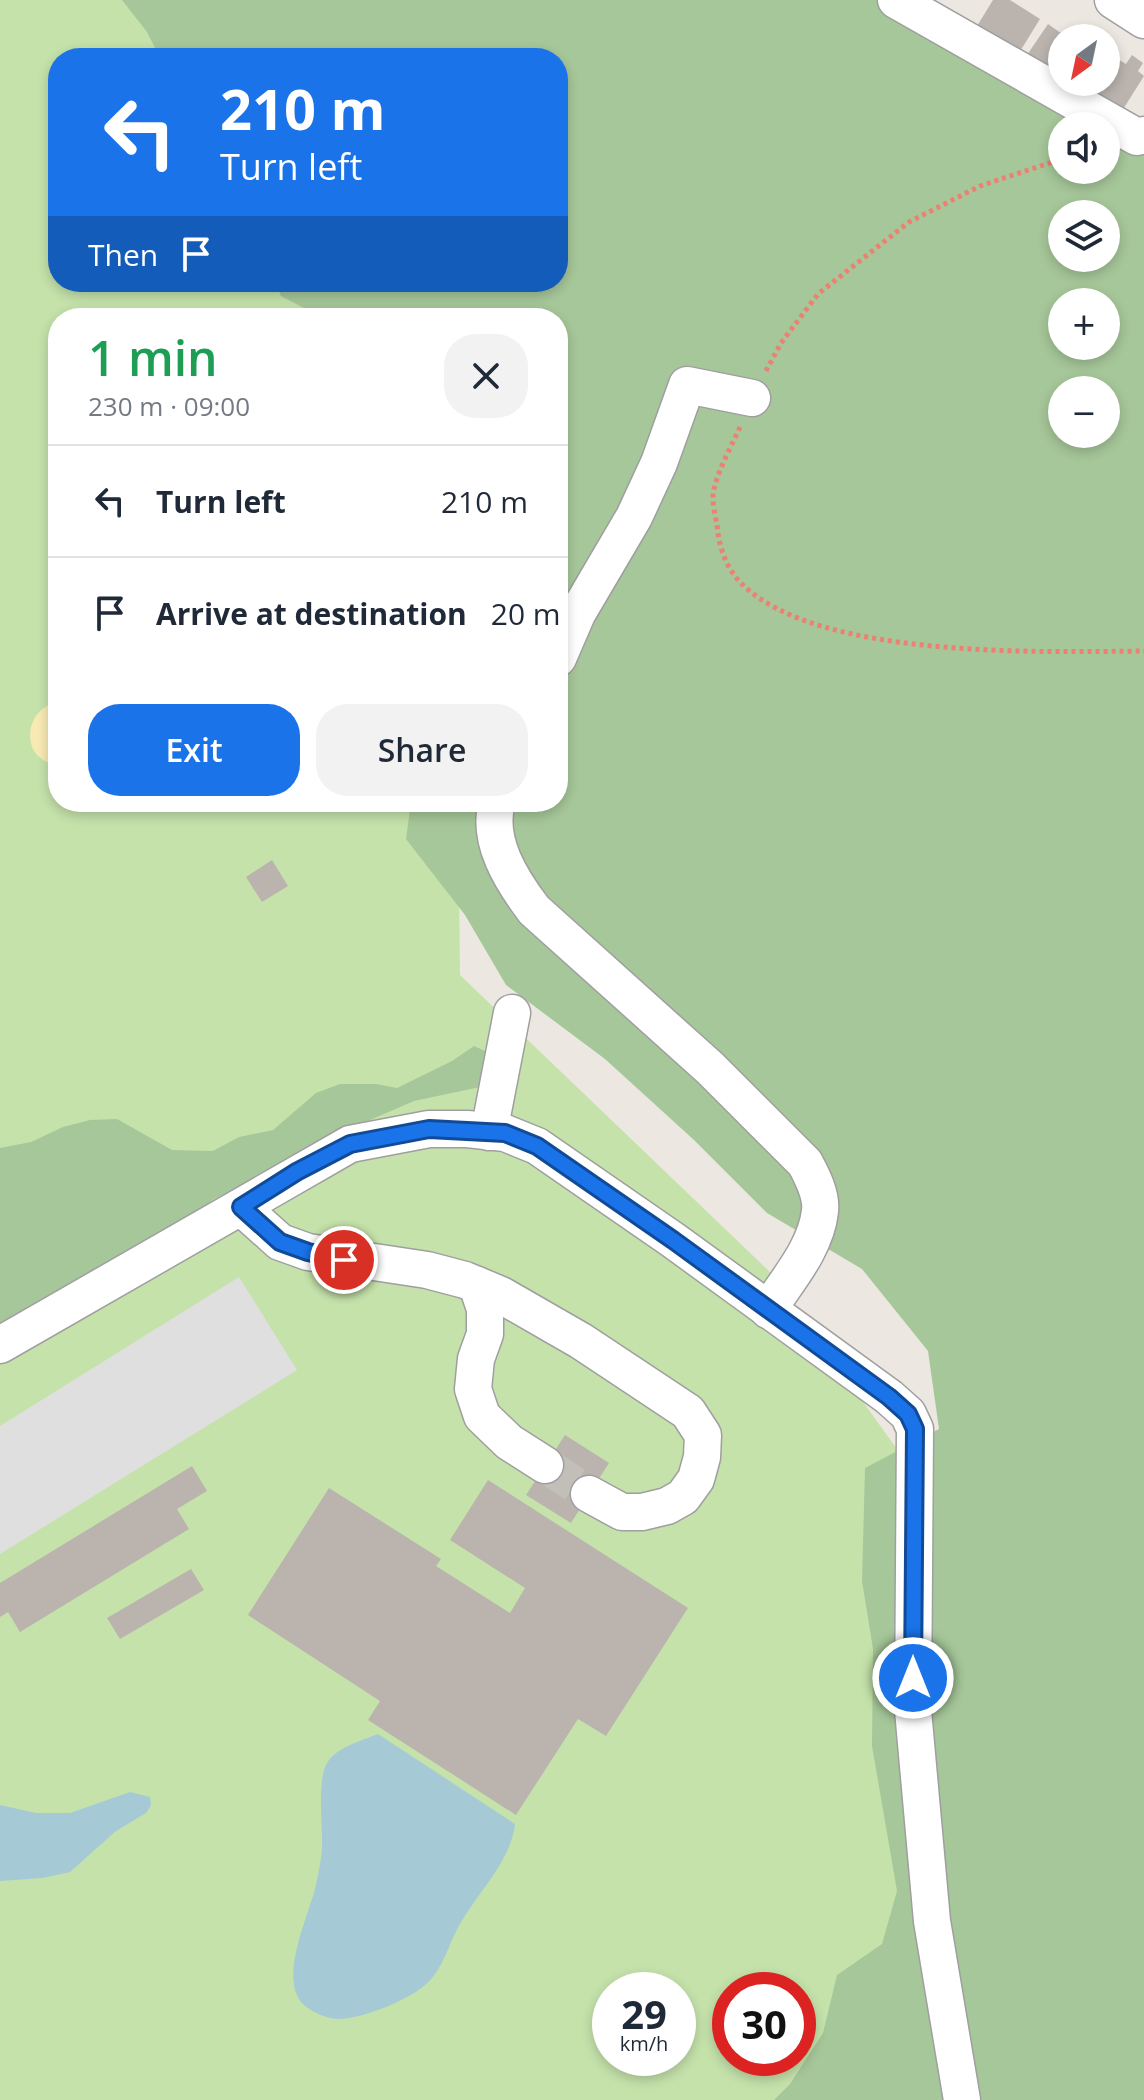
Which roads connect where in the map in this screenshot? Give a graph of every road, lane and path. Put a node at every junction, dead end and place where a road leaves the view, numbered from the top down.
1 (896, 0) edge
2 (1113, 0) edge
3 (1144, 20) edge
4 (1144, 135) edge
5 (1048, 164) edge
6 (752, 398) junction
7 (568, 635) edge
8 (1144, 651) edge
9 (495, 812) edge
10 (512, 1013) dead end
11 (489, 1132) junction
12 (241, 1207) junction
13 (477, 1285) junction
14 (768, 1310) junction
15 (0, 1345) edge
16 (545, 1465) tunnel mouth
17 (589, 1494) tunnel mouth
18 (962, 2100) edge

1 - 4 street
2 - 3 street
5 - 6 path
6 - 7 street
6 - 8 path
9 - 14 street
10 - 11 street
11 - 12 street
11 - 14 street
12 - 13 street
12 - 15 street
13 - 16 street
13 - 17 street
14 - 18 street

